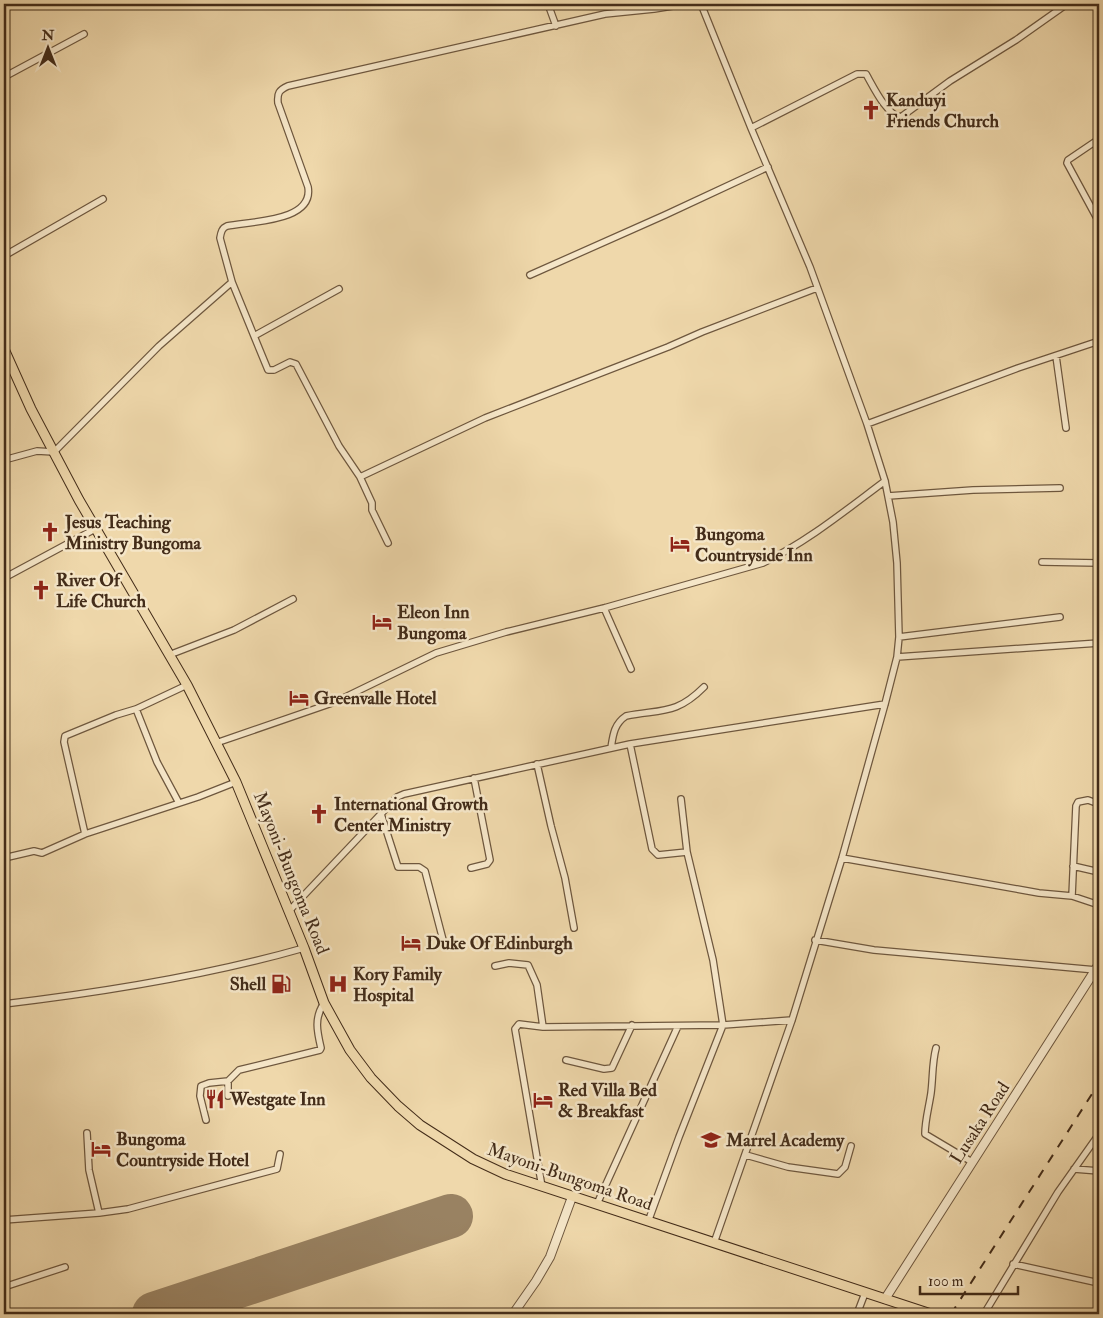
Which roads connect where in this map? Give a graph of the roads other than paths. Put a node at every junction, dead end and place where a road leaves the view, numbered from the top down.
1 (548, 4) edge
2 (685, 4) edge
3 (702, 4) edge
4 (1067, 4) edge
5 (556, 26) junction
6 (84, 34) dead end
7 (4, 77) edge
8 (751, 128) junction
9 (1099, 139) edge
10 (768, 167) junction
11 (102, 200) dead end
12 (1099, 222) edge
13 (4, 256) edge
14 (530, 275) dead end
15 (232, 282) junction
16 (817, 288) junction
17 (338, 290) dead end
18 (254, 336) junction
19 (1099, 341) edge
20 (4, 350) edge
21 (1056, 356) junction
22 (867, 424) junction
23 (1066, 428) dead end
24 (54, 452) junction
25 (4, 460) edge
26 (360, 477) junction
27 (886, 481) junction
28 (1060, 488) dead end
29 (888, 496) junction
30 (95, 528) junction
31 (388, 543) dead end
32 (1042, 562) dead end
33 (1099, 563) edge
34 (4, 578) edge
35 (293, 599) dead end
36 (604, 608) junction
37 (1060, 617) dead end
38 (899, 637) junction
39 (1099, 643) edge
40 (170, 655) junction
41 (897, 657) junction
42 (631, 669) dead end
43 (187, 685) junction
44 (704, 687) dead end
45 (885, 704) junction
46 (136, 709) junction
47 (216, 743) junction
48 (630, 744) junction
49 (611, 748) junction
50 (537, 764) junction
51 (474, 778) junction
52 (236, 782) junction
53 (681, 799) dead end
54 (179, 803) junction
55 (1099, 804) edge
56 (381, 814) junction
57 (85, 834) junction
58 (687, 852) junction
59 (4, 858) edge
60 (842, 858) junction
61 (1073, 866) junction
62 (471, 868) dead end
63 (1099, 872) edge
64 (1072, 896) junction
65 (1099, 905) edge
66 (289, 911) junction
67 (574, 928) dead end
68 (443, 940) dead end
69 (815, 940) junction
70 (304, 948) junction
71 (494, 966) dead end
72 (1097, 967) edge
73 (324, 1002) junction
74 (4, 1004) edge
75 (792, 1020) junction
76 (632, 1025) junction
77 (723, 1025) junction
78 (678, 1026) junction
79 (542, 1027) junction
80 (936, 1048) dead end
81 (566, 1060) dead end
82 (228, 1081) junction
83 (228, 1096) dead end
84 (206, 1120) dead end
85 (87, 1133) dead end
86 (1099, 1134) edge
87 (851, 1146) dead end
88 (280, 1154) dead end
89 (746, 1155) junction
90 (972, 1162) junction
91 (1074, 1169) junction
92 (1099, 1171) edge
93 (542, 1187) junction
94 (572, 1197) junction
95 (597, 1204) junction
96 (99, 1214) junction
97 (4, 1220) edge
98 (648, 1222) junction
99 (714, 1243) junction
100 (1014, 1264) junction
101 (65, 1267) dead end
102 (1099, 1283) edge
103 (4, 1287) edge
104 (865, 1293) junction
105 (886, 1299) junction
106 (512, 1314) edge
107 (857, 1314) edge
108 (931, 1314) edge
109 (984, 1314) edge

1 - 5 street
2 - 5 street
3 - 8 street
4 - 8 street
5 - 15 street
6 - 7 street
8 - 10 street
9 - 12 street
10 - 14 street
10 - 16 street
11 - 13 street
15 - 18 street
15 - 24 street
16 - 22 street
16 - 26 street
17 - 18 street
18 - 26 street
19 - 21 street
20 - 24 main road, Mayoni-Bungoma Road
21 - 22 street
21 - 23 street
22 - 27 street
24 - 25 street
24 - 30 main road, Mayoni-Bungoma Road
26 - 31 street
27 - 29 street
27 - 36 street
28 - 29 street
29 - 38 street
30 - 34 street
30 - 40 main road, Mayoni-Bungoma Road
32 - 33 street
35 - 40 street
36 - 42 street
36 - 47 street
37 - 38 street
38 - 41 street
39 - 41 street
40 - 43 main road, Mayoni-Bungoma Road
41 - 45 street
43 - 46 street
43 - 47 main road, Mayoni-Bungoma Road
44 - 49 street
45 - 48 street
45 - 60 street
46 - 54 street
46 - 57 street
47 - 52 main road, Mayoni-Bungoma Road
48 - 49 street
48 - 58 street
49 - 50 street
50 - 51 street
50 - 67 street
51 - 56 street
51 - 62 street
52 - 54 street
52 - 66 main road, Mayoni-Bungoma Road
53 - 58 street
54 - 57 street
55 - 61 street
56 - 66 street
56 - 68 street
57 - 59 street
58 - 77 street
60 - 64 street
60 - 69 street
61 - 63 street
61 - 64 street
64 - 65 street
66 - 70 main road, Mayoni-Bungoma Road
69 - 72 street
69 - 75 street
70 - 73 main road, Mayoni-Bungoma Road
70 - 74 street
71 - 79 street
72 - 90 street, Lusaka Road
73 - 82 street
73 - 93 main road, Mayoni-Bungoma Road
75 - 77 street
75 - 89 street
76 - 78 street
76 - 79 street
76 - 81 street
77 - 78 street
77 - 98 street
78 - 95 street
79 - 93 street
80 - 90 street
82 - 83 street
82 - 84 street
85 - 96 street
86 - 91 street
87 - 89 street
88 - 96 street
89 - 99 street
90 - 105 street, Lusaka Road
91 - 92 street
91 - 100 street
93 - 94 main road, Mayoni-Bungoma Road
94 - 95 main road, Mayoni-Bungoma Road
94 - 106 street
95 - 98 main road, Mayoni-Bungoma Road
96 - 97 street
98 - 99 main road, Mayoni-Bungoma Road
99 - 104 main road, Mayoni-Bungoma Road
100 - 102 street
100 - 109 street
101 - 103 street
104 - 105 main road, Mayoni-Bungoma Road
104 - 107 street
105 - 108 main road, Mayoni-Bungoma Road

